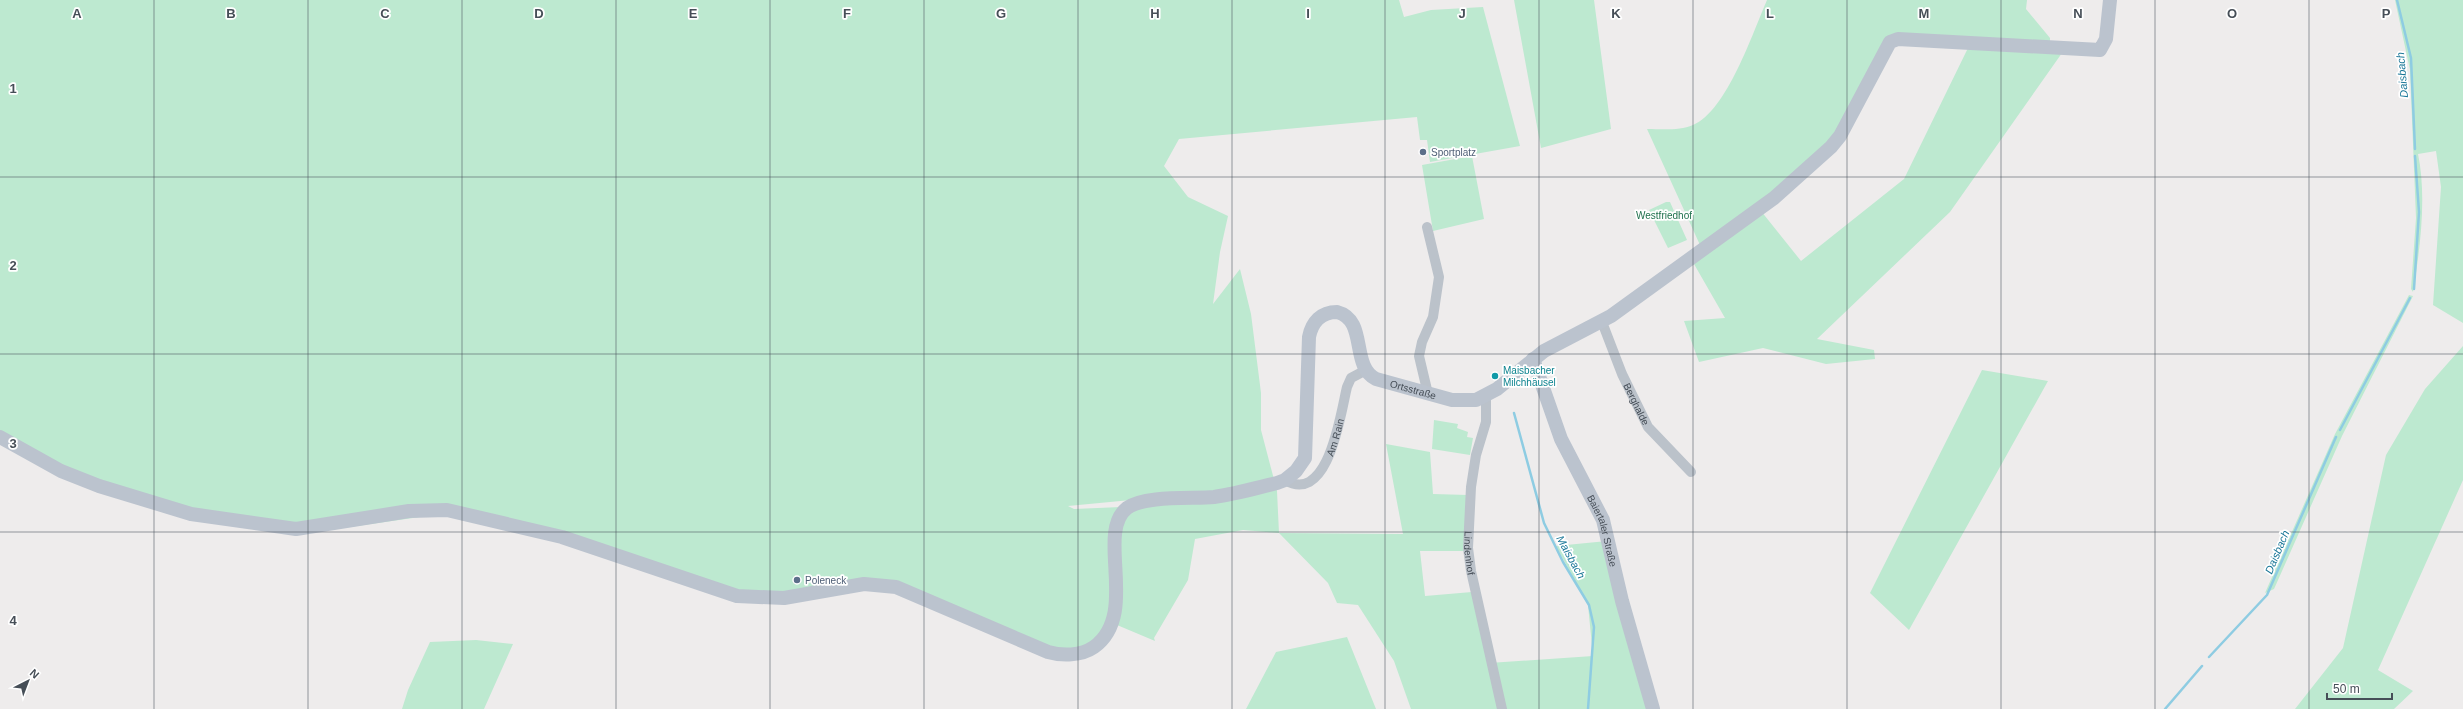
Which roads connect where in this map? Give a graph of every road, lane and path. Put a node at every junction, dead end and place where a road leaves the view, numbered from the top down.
1 (2110, 0) edge
2 (1428, 227) dead end
3 (1602, 322) junction
4 (1533, 359) junction
5 (1366, 370) junction
6 (1428, 394) junction
7 (1486, 396) junction
8 (0, 437) edge
9 (1691, 472) dead end
10 (1281, 482) junction
11 (1502, 709) edge
12 (1653, 709) edge

1 - 3 street, Ortsstraße
2 - 6 street
3 - 4 street, Ortsstraße
3 - 9 street, Berghalde
4 - 7 street, Ortsstraße
4 - 12 street, Baiertaler Straße
5 - 6 street, Ortsstraße
5 - 10 street, Am Rain
5 - 10 street
6 - 7 street, Ortsstraße
7 - 11 street, Lindenhof
8 - 10 street

